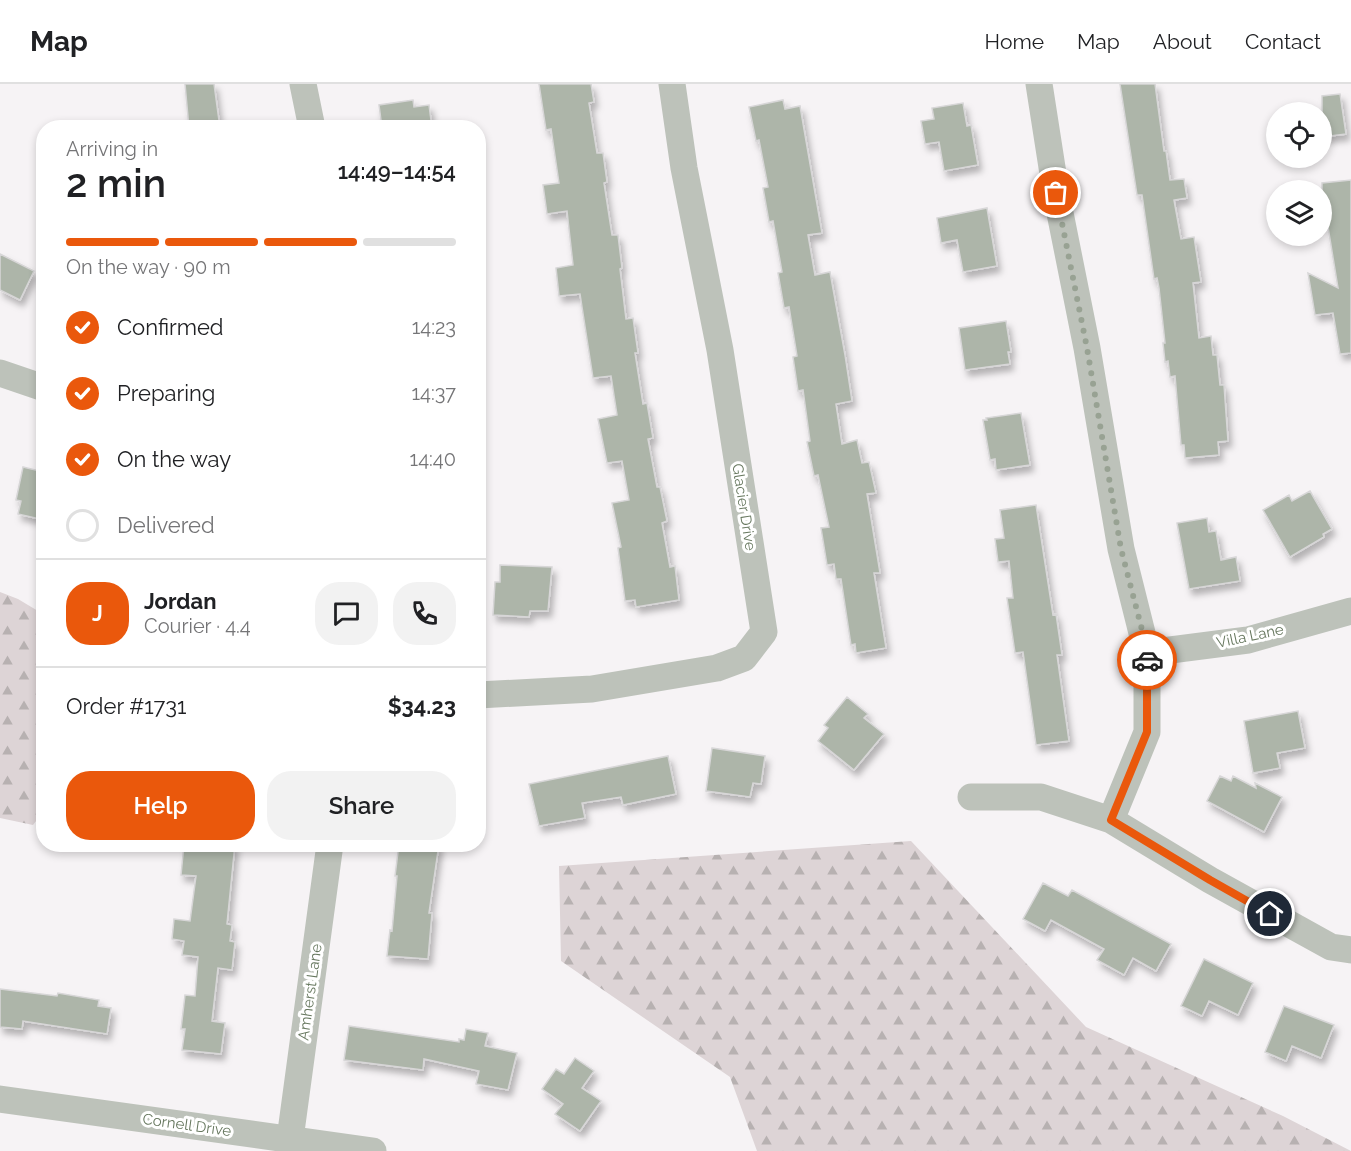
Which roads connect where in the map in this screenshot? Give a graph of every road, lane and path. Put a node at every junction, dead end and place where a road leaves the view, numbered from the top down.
1 (303, 84) edge
2 (672, 84) edge
3 (1039, 84) edge
4 (310, 120) edge
5 (0, 374) edge
6 (36, 385) edge
7 (1351, 611) edge
8 (1148, 653) junction
9 (486, 695) edge
10 (971, 797) dead end
11 (1111, 820) junction
12 (329, 852) edge
13 (1351, 950) edge
14 (0, 1099) edge
15 (290, 1139) junction
16 (373, 1151) edge

1 - 4 street
2 - 9 street, Glacier Drive
3 - 8 street
5 - 6 street
7 - 8 street, Villa Lane
8 - 11 street
10 - 11 street
11 - 13 street
12 - 15 street, Amherst Lane
14 - 15 street, Cornell Drive
15 - 16 street, Cornell Drive

